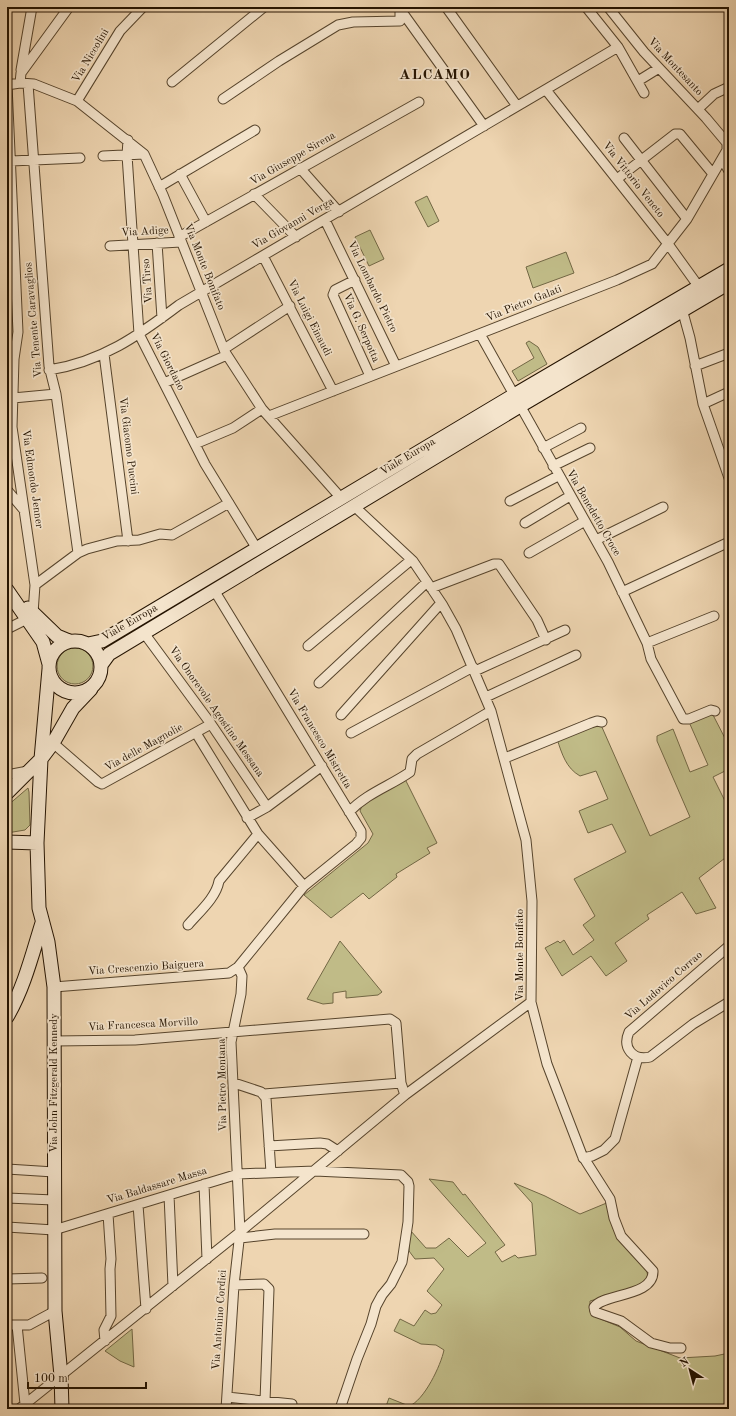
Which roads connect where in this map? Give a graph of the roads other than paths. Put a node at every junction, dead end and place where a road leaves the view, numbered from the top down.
1 (8, 7) edge
2 (32, 7) edge
3 (69, 7) edge
4 (143, 7) edge
5 (264, 7) edge
6 (400, 7) edge
7 (446, 7) edge
8 (586, 7) edge
9 (608, 7) edge
10 (7, 10) edge
11 (618, 47) junction
12 (659, 68) junction
13 (23, 80) junction
14 (638, 81) junction
15 (172, 82) dead end
16 (7, 85) edge
17 (729, 87) edge
18 (546, 90) junction
19 (644, 93) dead end
20 (222, 99) dead end
21 (77, 101) junction
22 (419, 102) dead end
23 (517, 106) junction
24 (698, 109) junction
25 (8, 118) edge
26 (484, 126) junction
27 (255, 130) dead end
28 (624, 138) dead end
29 (726, 139) edge
30 (128, 140) junction
31 (8, 144) edge
32 (144, 154) junction
33 (127, 155) junction
34 (103, 156) dead end
35 (80, 158) dead end
36 (722, 159) junction
37 (34, 160) junction
38 (642, 160) junction
39 (10, 167) edge
40 (300, 168) junction
41 (729, 171) edge
42 (180, 174) junction
43 (713, 174) junction
44 (617, 179) junction
45 (160, 187) junction
46 (254, 194) junction
47 (10, 197) edge
48 (339, 212) junction
49 (687, 219) junction
50 (325, 220) junction
51 (206, 222) junction
52 (10, 224) edge
53 (296, 237) junction
54 (180, 240) junction
55 (157, 243) junction
56 (133, 244) junction
57 (668, 244) junction
58 (110, 246) dead end
59 (263, 256) junction
60 (729, 269) edge
61 (16, 274) junction
62 (355, 280) junction
63 (7, 282) edge
64 (729, 283) edge
65 (700, 287) junction
66 (201, 293) junction
67 (290, 306) junction
68 (682, 309) junction
69 (162, 318) junction
70 (140, 334) junction
71 (480, 334) junction
72 (225, 352) junction
73 (729, 353) edge
74 (104, 354) junction
75 (396, 366) junction
76 (695, 366) junction
77 (49, 370) junction
78 (370, 376) junction
79 (164, 383) junction
80 (333, 391) junction
81 (729, 392) edge
82 (56, 394) junction
83 (13, 398) junction
84 (517, 400) junction
85 (703, 404) junction
86 (262, 409) junction
87 (269, 416) junction
88 (10, 424) edge
89 (581, 428) dead end
90 (195, 444) junction
91 (543, 448) junction
92 (590, 448) dead end
93 (553, 466) junction
94 (558, 476) junction
95 (729, 478) edge
96 (7, 490) edge
97 (570, 496) junction
98 (341, 498) junction
99 (510, 501) dead end
100 (229, 503) junction
101 (354, 506) junction
102 (663, 507) dead end
103 (24, 510) junction
104 (585, 521) junction
105 (525, 523) dead end
106 (596, 540) junction
107 (128, 541) junction
108 (729, 542) edge
109 (257, 549) junction
110 (78, 553) junction
111 (529, 553) dead end
112 (411, 560) junction
113 (35, 585) junction
114 (429, 585) junction
115 (7, 589) edge
116 (214, 590) junction
117 (622, 592) junction
118 (441, 603) junction
119 (30, 616) junction
120 (714, 616) dead end
121 (7, 629) edge
122 (566, 630) dead end
123 (144, 632) junction
124 (546, 640) junction
125 (69, 641) junction
126 (647, 643) junction
127 (88, 644) junction
128 (308, 646) dead end
129 (576, 656) dead end
130 (101, 665) junction
131 (49, 667) junction
132 (474, 669) junction
133 (319, 683) dead end
134 (93, 686) junction
135 (486, 697) junction
136 (491, 711) junction
137 (715, 711) dead end
138 (341, 715) dead end
139 (602, 722) dead end
140 (211, 724) junction
141 (196, 733) junction
142 (352, 733) dead end
143 (53, 743) junction
144 (505, 758) junction
145 (40, 759) junction
146 (322, 766) junction
147 (28, 771) junction
148 (7, 775) edge
149 (7, 793) edge
150 (267, 807) junction
151 (349, 812) junction
152 (247, 818) junction
153 (258, 834) junction
154 (7, 842) edge
155 (37, 843) junction
156 (304, 886) junction
157 (43, 921) junction
158 (188, 925) dead end
159 (729, 946) edge
160 (238, 967) junction
161 (54, 987) junction
162 (531, 1002) junction
163 (729, 1002) edge
164 (7, 1017) edge
165 (234, 1031) junction
166 (54, 1041) junction
167 (638, 1057) junction
168 (234, 1083) junction
169 (401, 1083) junction
170 (264, 1094) junction
171 (404, 1095) junction
172 (269, 1146) junction
173 (338, 1151) junction
174 (583, 1158) junction
175 (7, 1169) edge
176 (315, 1171) junction
177 (54, 1172) junction
178 (271, 1173) junction
179 (238, 1174) junction
180 (204, 1184) junction
181 (169, 1195) junction
182 (7, 1198) edge
183 (54, 1200) junction
184 (138, 1205) junction
185 (108, 1214) junction
186 (7, 1227) edge
187 (54, 1230) junction
188 (364, 1234) dead end
189 (240, 1235) junction
190 (207, 1259) junction
191 (42, 1278) dead end
192 (7, 1279) edge
193 (234, 1285) junction
194 (173, 1286) junction
195 (146, 1309) junction
196 (55, 1311) junction
197 (7, 1325) edge
198 (17, 1325) junction
199 (105, 1341) junction
200 (681, 1348) dead end
201 (61, 1376) junction
202 (226, 1397) junction
203 (265, 1401) junction
204 (292, 1404) dead end
205 (22, 1407) edge
206 (62, 1409) edge
207 (226, 1409) edge
208 (340, 1409) edge

1 - 10 street
2 - 13 street, Via Tenente Caravaglios
3 - 13 street
4 - 21 street, Via Niccolini
5 - 15 street
6 - 20 street
6 - 26 street
7 - 23 street
8 - 11 street
9 - 12 street, Via Montesanto
11 - 14 street
11 - 18 street, Via Giovanni Verga
12 - 14 street
12 - 24 street, Via Montesanto
13 - 16 street
13 - 21 street, Via Monte Bonifato
13 - 37 street, Via Tenente Caravaglios
14 - 19 street
16 - 25 street, Via Edmondo Jenner
17 - 24 street
18 - 23 street, Via Giovanni Verga
18 - 44 street, Via Vittorio Veneto
21 - 30 street, Via Monte Bonifato
22 - 40 street, Via Giuseppe Sirena
23 - 26 street, Via Giovanni Verga
24 - 29 street, Via Montesanto
25 - 31 street, Via Edmondo Jenner
26 - 48 street, Via Giovanni Verga
27 - 42 street
28 - 38 street
29 - 36 street, Via Pietro Galati
30 - 32 street, Via Monte Bonifato
30 - 33 street, Via Giordano
31 - 39 street, Via Edmondo Jenner
32 - 33 street
32 - 45 street, Via Monte Bonifato
33 - 34 street
33 - 56 street, Via Giordano
35 - 37 street
36 - 41 street
36 - 43 street, Via Pietro Galati
37 - 39 street
37 - 77 street, Via Tenente Caravaglios
38 - 43 street
38 - 44 street
38 - 49 street
39 - 47 street, Via Edmondo Jenner
40 - 46 street, Via Giuseppe Sirena
40 - 48 street
42 - 45 street
42 - 51 street
43 - 49 street, Via Pietro Galati
44 - 57 street, Via Vittorio Veneto
45 - 54 street, Via Monte Bonifato
46 - 51 street, Via Giuseppe Sirena
46 - 53 street
47 - 52 street, Via Edmondo Jenner
48 - 50 street, Via Giovanni Verga
49 - 57 street, Via Pietro Galati
50 - 53 street, Via Giovanni Verga
50 - 62 street, Via Lombardo Pietro
51 - 54 street, Via Giuseppe Sirena
52 - 61 street, Via Edmondo Jenner
53 - 59 street, Via Giovanni Verga
54 - 55 street, Via Adige
54 - 66 street, Via Monte Bonifato
55 - 56 street, Via Adige
55 - 69 street, Via Tirso
56 - 58 street, Via Adige
56 - 70 street, Via Giordano
57 - 65 street, Via Vittorio Veneto
57 - 71 street, Via Pietro Galati
59 - 66 street, Via Giovanni Verga
59 - 67 street, Via Luigi Einaudi
60 - 65 street, Viale Europa
61 - 63 street
61 - 83 street, Via Edmondo Jenner
62 - 75 street, Via Lombardo Pietro
62 - 78 street, Via G. Serpotta
64 - 68 street, Viale Europa
65 - 84 street, Viale Europa
66 - 69 street, Via Giovanni Verga
66 - 72 street, Via Monte Bonifato
67 - 72 street
67 - 80 street, Via Luigi Einaudi
68 - 76 street
68 - 84 street, Viale Europa
69 - 70 street, Via Giovanni Verga
70 - 74 street, Via Giovanni Verga
70 - 79 street, Via Giordano
71 - 75 street, Via Pietro Galati
71 - 84 street, Via Benedetto Croce
72 - 79 street
72 - 86 street, Via Monte Bonifato
73 - 76 street
74 - 77 street, Via Giovanni Verga
74 - 107 street, Via Giacomo Puccini
75 - 78 street, Via Pietro Galati
76 - 85 street
77 - 82 street, Via Tenente Caravaglios
78 - 80 street, Via Pietro Galati
79 - 90 street, Via Giordano
80 - 87 street, Via Pietro Galati
81 - 85 street
82 - 83 street
82 - 110 street, Via Tenente Caravaglios
83 - 88 street, Via Edmondo Jenner
84 - 91 street, Via Benedetto Croce
84 - 98 street, Viale Europa
84 - 101 street, Viale Europa
85 - 95 street
86 - 87 street, Via Monte Bonifato
86 - 90 street
87 - 98 street, Via Monte Bonifato
88 - 103 street, Via Edmondo Jenner
89 - 91 street
90 - 100 street, Via Giordano
91 - 93 street, Via Benedetto Croce
92 - 93 street
93 - 94 street, Via Benedetto Croce
94 - 97 street, Via Benedetto Croce
94 - 99 street
96 - 103 street
97 - 104 street, Via Benedetto Croce
97 - 105 street
98 - 109 street, Viale Europa
100 - 107 street
100 - 109 street, Via Giordano
101 - 112 street, Via Monte Bonifato
101 - 116 street, Viale Europa
102 - 106 street
103 - 113 street, Via Edmondo Jenner
104 - 106 street, Via Benedetto Croce
104 - 111 street
106 - 117 street, Via Benedetto Croce
107 - 110 street
108 - 117 street
109 - 127 street, Viale Europa
110 - 113 street
112 - 114 street, Via Monte Bonifato
112 - 128 street
113 - 119 street, Via Edmondo Jenner
114 - 118 street, Via Monte Bonifato
114 - 124 street
114 - 133 street
115 - 119 street
116 - 123 street, Viale Europa
116 - 146 street, Via Francesco Mistretta
117 - 126 street, Via Benedetto Croce
118 - 132 street, Via Monte Bonifato
118 - 138 street
119 - 121 street
119 - 125 street
119 - 131 street
120 - 126 street
122 - 124 street
123 - 130 street, Viale Europa
123 - 140 street, Via Onorevole Agostino Messana
124 - 132 street
125 - 127 street
125 - 131 street
126 - 137 street, Via Benedetto Croce
127 - 130 street
129 - 135 street
130 - 134 street
131 - 134 street
131 - 145 street, Via John Fitzgerald Kennedy
132 - 135 street, Via Monte Bonifato
132 - 142 street
134 - 143 street
135 - 136 street, Via Monte Bonifato
136 - 144 street, Via Monte Bonifato
136 - 151 street
139 - 144 street
140 - 141 street, Via delle Magnolie
140 - 150 street, Via Onorevole Agostino Messana
141 - 143 street, Via delle Magnolie
141 - 152 street
143 - 145 street
144 - 162 street, Via Monte Bonifato
145 - 147 street
145 - 155 street, Via John Fitzgerald Kennedy
146 - 150 street
146 - 151 street, Via Francesco Mistretta
147 - 148 street
147 - 149 street
150 - 152 street
151 - 156 street, Via Francesco Mistretta
152 - 153 street
153 - 156 street
153 - 158 street
154 - 155 street
155 - 157 street, Via John Fitzgerald Kennedy
156 - 160 street
157 - 161 street, Via John Fitzgerald Kennedy
157 - 164 street
159 - 167 street, Via Ludovico Corrao
160 - 161 street, Via Crescenzio Baiguera
160 - 165 street, Via Pietro Montana
161 - 166 street, Via John Fitzgerald Kennedy
162 - 171 street
162 - 174 street, Via Monte Bonifato
163 - 167 street
165 - 166 street, Via Francesca Morvillo
165 - 168 street, Via Pietro Montana
165 - 169 street, Via Francesca Morvillo
166 - 177 street, Via John Fitzgerald Kennedy
167 - 174 street
168 - 170 street
168 - 179 street, Via Pietro Montana
169 - 170 street
169 - 171 street
170 - 172 street
171 - 173 street
172 - 173 street
172 - 178 street
173 - 176 street
174 - 200 street, Via Monte Bonifato
175 - 177 street
176 - 178 street, Via Baldassare Massa
176 - 189 street
176 - 208 street, Via Baldassare Massa
177 - 183 street, Via John Fitzgerald Kennedy
178 - 179 street, Via Baldassare Massa
179 - 180 street, Via Baldassare Massa
179 - 189 street, Via Pietro Montana
180 - 181 street, Via Baldassare Massa
180 - 190 street
181 - 184 street, Via Baldassare Massa
181 - 194 street
182 - 183 street
183 - 187 street, Via John Fitzgerald Kennedy
184 - 185 street, Via Baldassare Massa
184 - 195 street
185 - 187 street, Via Baldassare Massa
185 - 199 street
186 - 187 street, Via Baldassare Massa
187 - 196 street, Via John Fitzgerald Kennedy
188 - 189 street
189 - 190 street
189 - 193 street, Via Antonino Cordici
190 - 194 street
191 - 192 street
193 - 202 street, Via Antonino Cordici
193 - 203 street
194 - 195 street
195 - 199 street
196 - 198 street
196 - 201 street, Via John Fitzgerald Kennedy
197 - 198 street
198 - 205 street
199 - 201 street
201 - 205 street
201 - 206 street, Via John Fitzgerald Kennedy
202 - 203 street
202 - 207 street, Via Antonino Cordici
203 - 204 street

